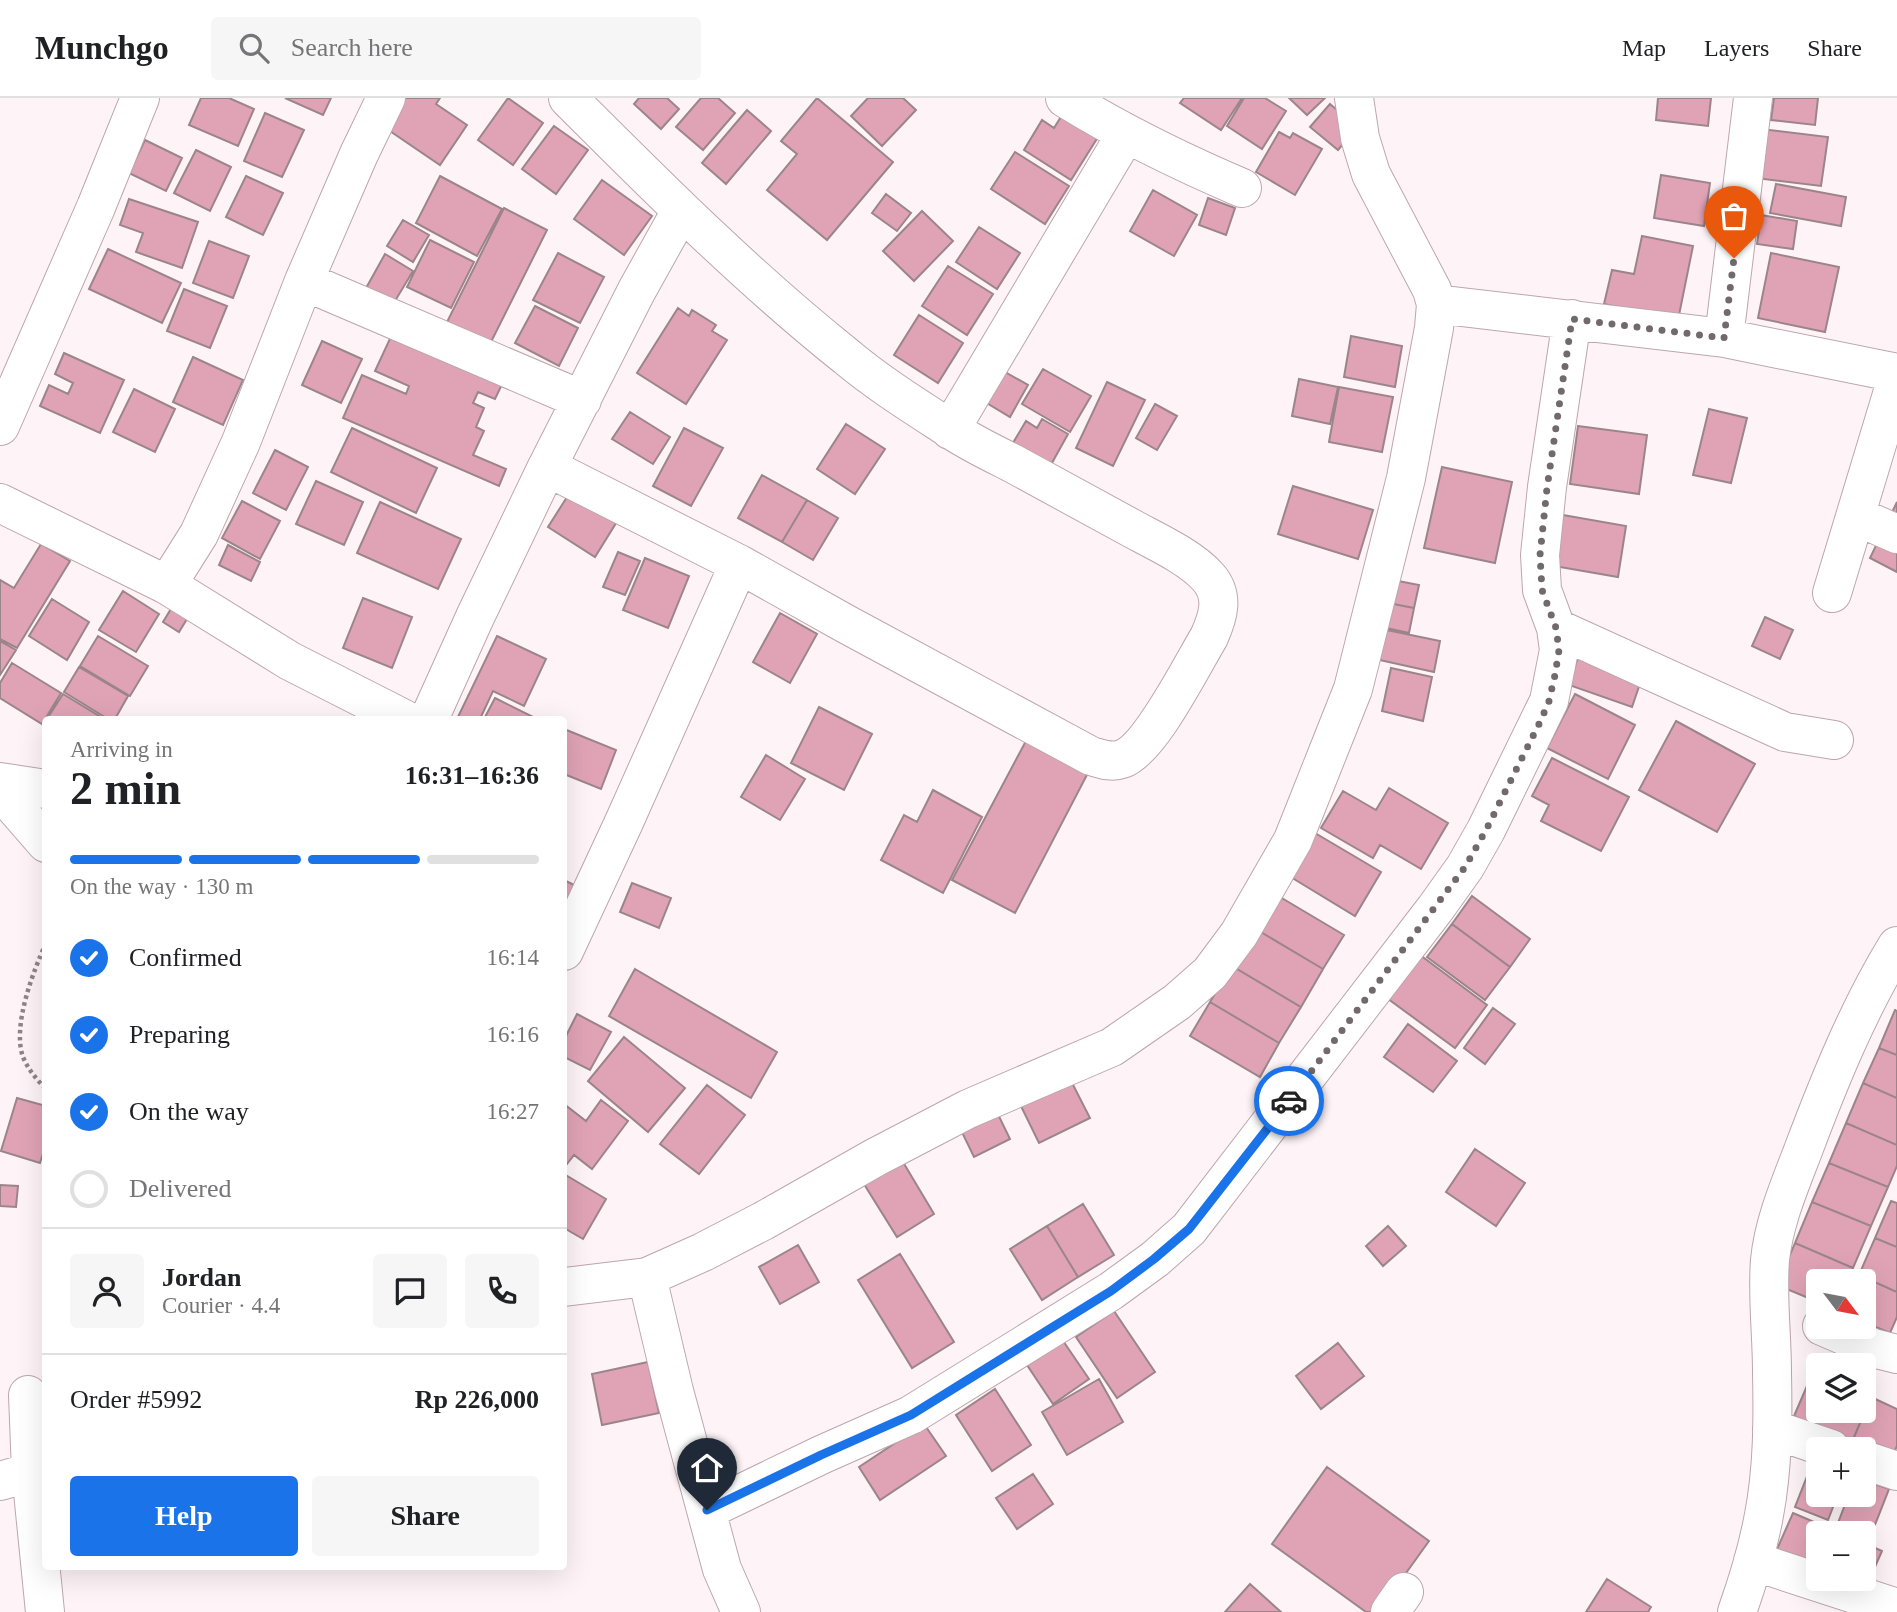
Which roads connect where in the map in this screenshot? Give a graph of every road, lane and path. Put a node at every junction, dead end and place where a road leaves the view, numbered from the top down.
1 (141, 98) edge
2 (386, 98) edge
3 (568, 98) edge
4 (1065, 98) edge
5 (1354, 98) edge
6 (1754, 98) edge
7 (1126, 134) junction
8 (1242, 188) dead end
9 (681, 211) junction
10 (304, 281) junction
11 (1436, 304) junction
12 (1572, 319) junction
13 (1724, 338) junction
14 (1897, 376) edge
15 (582, 400) junction
16 (0, 426) edge
17 (950, 430) junction
18 (547, 467) junction
19 (0, 503) edge
20 (1856, 516) junction
21 (1897, 534) edge
22 (739, 564) junction
23 (167, 585) junction
24 (1832, 593) dead end
25 (1556, 628) junction
26 (398, 716) edge
27 (430, 716) edge
28 (1834, 740) dead end
29 (0, 782) edge
30 (42, 788) edge
31 (0, 790) edge
32 (42, 838) edge
33 (567, 944) edge
34 (1897, 946) edge
35 (42, 951) edge
36 (42, 1085) edge
37 (647, 1277) junction
38 (567, 1287) edge
39 (1769, 1304) junction
40 (1806, 1320) edge
41 (1851, 1339) edge
42 (1897, 1354) edge
43 (25, 1392) edge
44 (1772, 1429) junction
45 (1806, 1441) edge
46 (1876, 1464) edge
47 (1897, 1471) edge
48 (15, 1476) edge
49 (707, 1510) junction
50 (1753, 1561) junction
51 (1897, 1608) edge
52 (45, 1612) edge
53 (741, 1612) edge
54 (1737, 1612) edge

1 - 16 street
2 - 10 street
3 - 9 street
4 - 7 street
5 - 11 street
6 - 13 street
7 - 8 street
7 - 17 street
9 - 15 street
9 - 17 street
10 - 15 street
10 - 23 street
11 - 12 street
11 - 37 street
12 - 13 street
12 - 25 street
13 - 14 street
14 - 20 street
15 - 18 street
17 - 22 street
18 - 22 street
18 - 27 street
19 - 23 street
20 - 21 street
20 - 24 street
22 - 33 street
23 - 26 street
25 - 28 street
25 - 49 street
29 - 30 street
31 - 32 street
34 - 39 street
35 - 36 path
37 - 38 street
37 - 49 street
39 - 40 street
39 - 44 street
41 - 42 street
43 - 48 street
44 - 45 street
44 - 50 street
46 - 47 street
48 - 52 street
49 - 53 street
50 - 51 street
50 - 54 street

